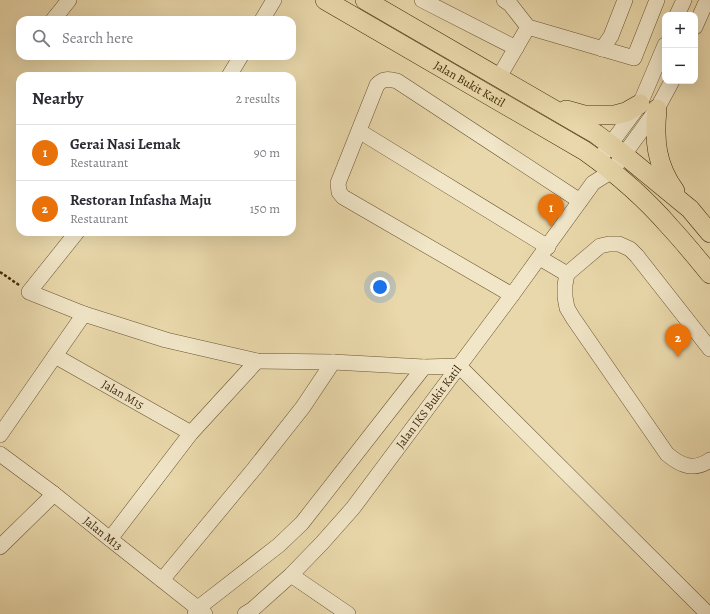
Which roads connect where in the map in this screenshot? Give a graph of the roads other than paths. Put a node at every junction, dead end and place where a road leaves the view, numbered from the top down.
1 (69, 0) edge
2 (274, 0) edge
3 (324, 0) edge
4 (365, 0) edge
5 (422, 0) edge
6 (504, 0) edge
7 (625, 0) edge
8 (657, 0) edge
9 (684, 0) edge
10 (707, 0) edge
11 (679, 12) edge
12 (56, 16) edge
13 (264, 16) edge
14 (698, 20) edge
15 (528, 27) junction
16 (516, 48) junction
17 (664, 48) edge
18 (602, 49) junction
19 (239, 60) edge
20 (231, 72) edge
21 (499, 77) junction
22 (669, 84) edge
23 (527, 94) junction
24 (648, 106) junction
25 (359, 131) junction
26 (617, 149) junction
27 (605, 166) junction
28 (580, 202) junction
29 (690, 209) junction
30 (710, 232) edge
31 (74, 236) edge
32 (544, 252) junction
33 (567, 274) junction
34 (710, 274) edge
35 (512, 295) junction
36 (84, 314) junction
37 (710, 349) edge
38 (55, 356) junction
39 (257, 361) junction
40 (333, 362) junction
41 (459, 366) junction
42 (424, 367) junction
43 (191, 433) junction
44 (0, 435) edge
45 (2, 459) edge
46 (710, 460) edge
47 (54, 494) junction
48 (110, 539) junction
49 (0, 547) edge
50 (291, 575) junction
51 (162, 580) junction
52 (706, 610) edge
53 (200, 612) edge
54 (252, 612) edge
55 (348, 614) edge

1 - 12 street
2 - 13 street
3 - 27 main road, Jalan Bukit Katil
4 - 21 main road, Jalan Bukit Katil
5 - 16 street
6 - 15 street
7 - 18 street
8 - 18 street
9 - 11 street
10 - 14 street
15 - 16 street
15 - 18 street
16 - 21 street
17 - 24 street
19 - 20 street
21 - 23 main road, Jalan Bukit Katil
22 - 24 street
23 - 24 main road
23 - 26 main road, Jalan Bukit Katil
24 - 26 street
24 - 29 main road
25 - 28 street
25 - 32 street
25 - 35 street
26 - 27 street
26 - 29 main road, Jalan Bukit Katil
27 - 28 street, Jalan IKS Bukit Katil
27 - 34 main road, Jalan Bukit Katil
28 - 32 street, Jalan IKS Bukit Katil
29 - 30 main road
31 - 36 street
32 - 33 street
32 - 35 street, Jalan IKS Bukit Katil
33 - 37 street
33 - 46 street
35 - 41 street, Jalan IKS Bukit Katil
36 - 38 street
36 - 39 street
38 - 43 street, Jalan M15
38 - 44 street
39 - 40 street
39 - 43 street
40 - 42 street
40 - 51 street
41 - 42 street
41 - 50 street, Jalan IKS Bukit Katil
41 - 52 street
42 - 53 street
43 - 48 street
45 - 47 street, Jalan M13
47 - 48 street, Jalan M13
47 - 49 street
48 - 51 street, Jalan M13
50 - 54 street, Jalan IKS Bukit Katil
50 - 55 street
51 - 53 street, Jalan M13

